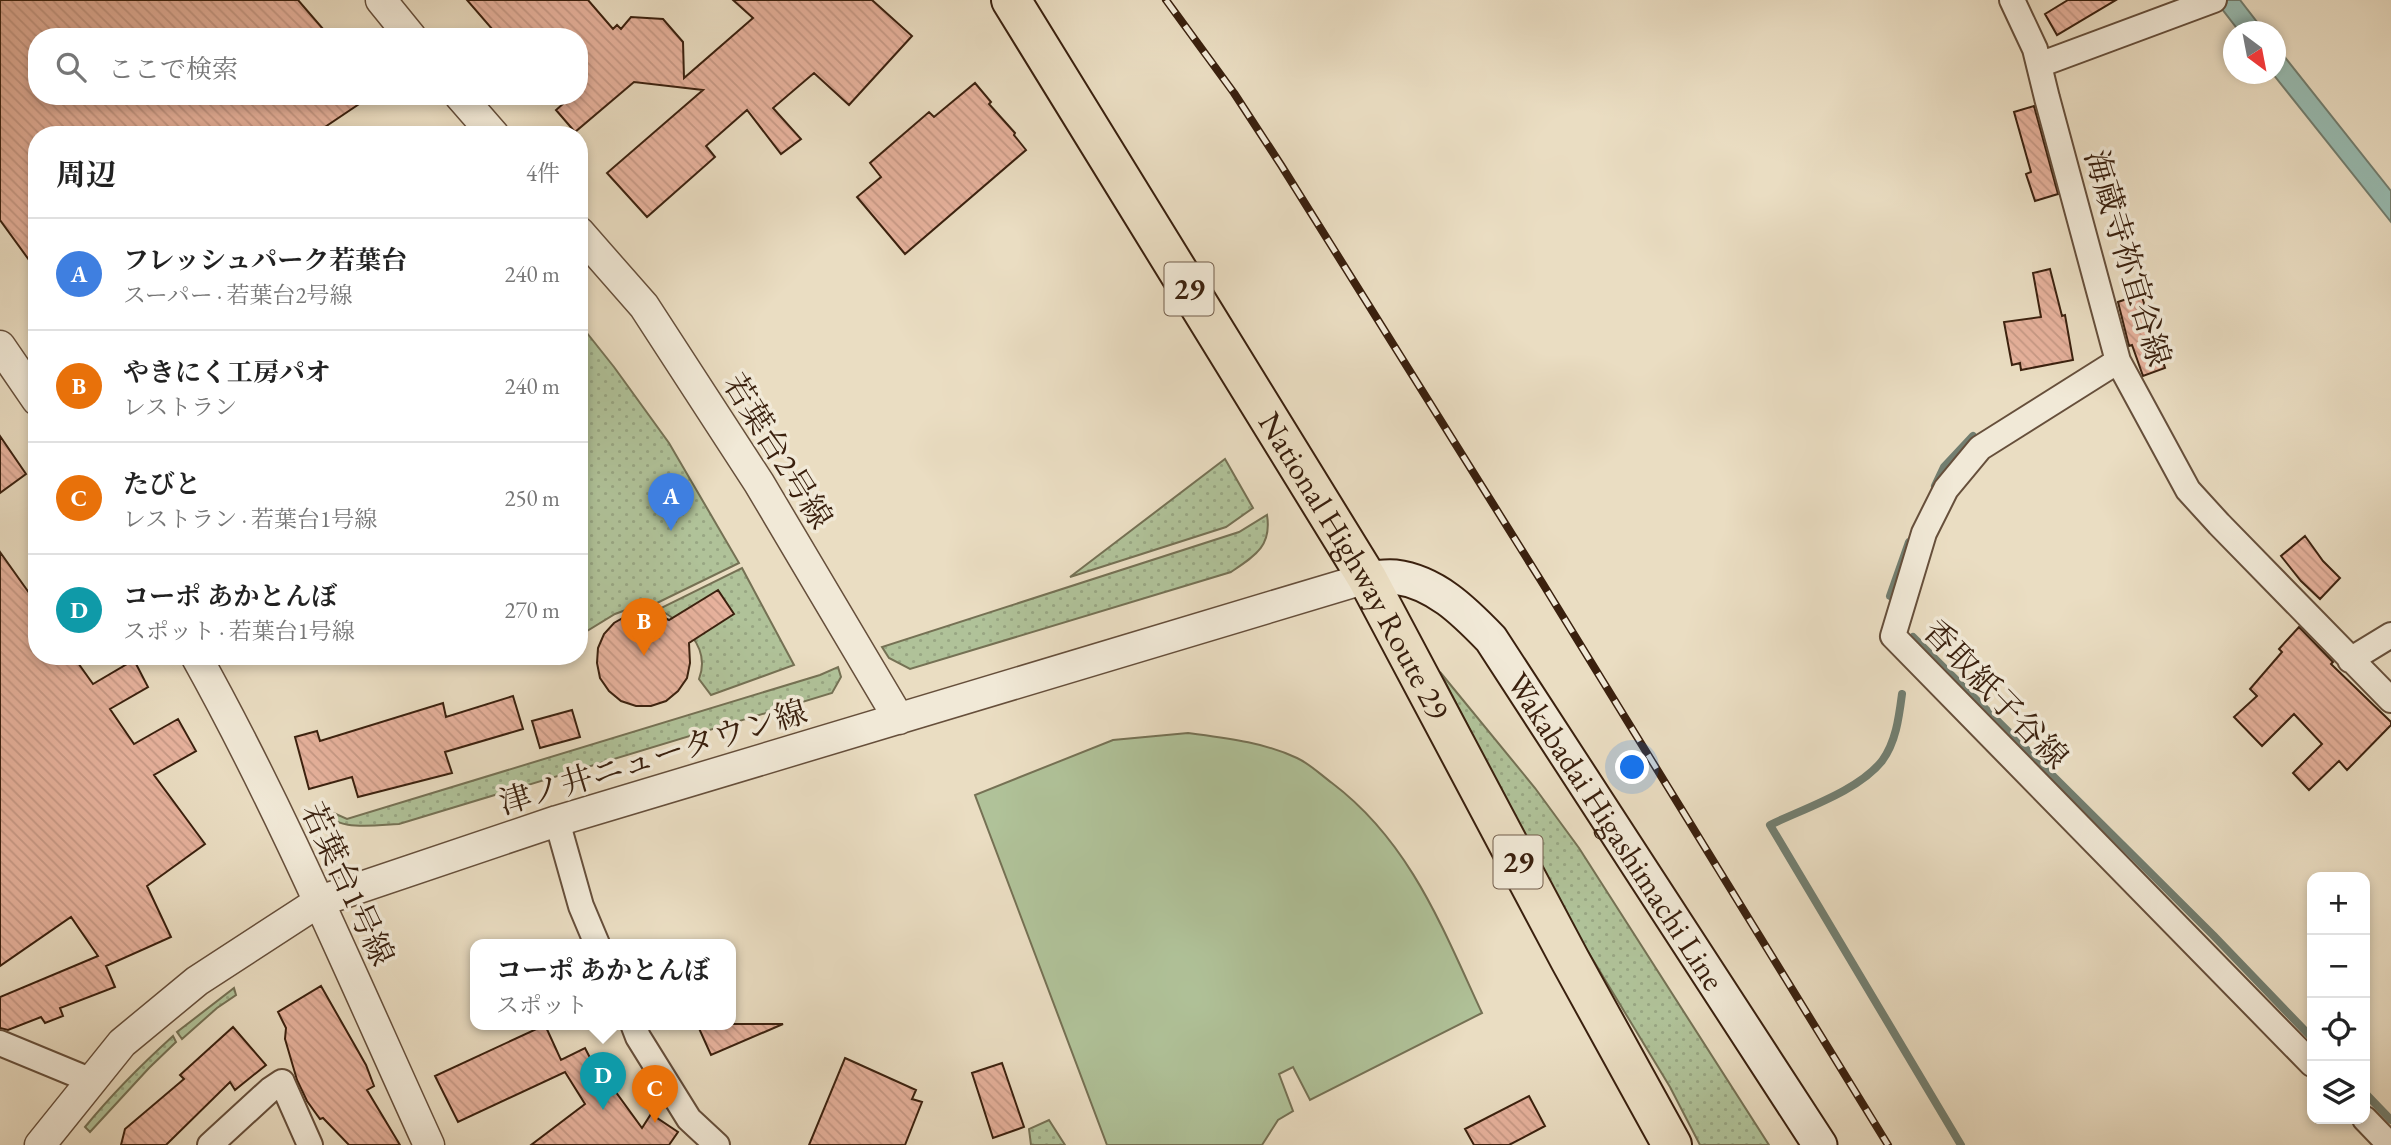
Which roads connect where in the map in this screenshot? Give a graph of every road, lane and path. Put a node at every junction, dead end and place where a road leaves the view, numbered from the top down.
1 (381, 0) edge
2 (1011, 0) edge
3 (2012, 0) edge
4 (2212, 1) edge
5 (404, 28) edge
6 (2039, 65) junction
7 (468, 105) edge
8 (486, 126) edge
9 (588, 242) edge
10 (0, 346) edge
11 (2118, 361) junction
12 (28, 387) edge
13 (1367, 578) junction
14 (2391, 635) edge
15 (2350, 660) junction
16 (201, 665) edge
17 (2391, 700) edge
18 (899, 719) junction
19 (557, 821) junction
20 (320, 901) junction
21 (595, 939) edge
22 (637, 1030) edge
23 (0, 1043) edge
24 (2308, 1061) edge
25 (92, 1081) junction
26 (2370, 1124) edge
27 (40, 1145) edge
28 (210, 1145) edge
29 (310, 1145) edge
30 (429, 1145) edge
31 (716, 1145) edge
32 (1672, 1145) edge
33 (1820, 1145) edge
34 (2390, 1145) edge

1 - 5 street
2 - 13 highway, National Highway Route 29 / 29
3 - 6 street, 海蔵寺祢宜谷線
4 - 6 street
6 - 11 street, 海蔵寺祢宜谷線
7 - 8 street
9 - 18 street, 若葉台2号線
10 - 12 street
11 - 15 street, 海蔵寺祢宜谷線
11 - 24 street, 香取紙子谷線
13 - 18 street, 津ノ井ニュータウン線
13 - 32 highway, National Highway Route 29 / 29
13 - 33 main road, Wakabadai Higashimachi Line
14 - 15 street
15 - 17 street, 海蔵寺祢宜谷線
16 - 20 street, 若葉台1号線
18 - 19 street, 津ノ井ニュータウン線
19 - 20 street, 津ノ井ニュータウン線
19 - 21 street
20 - 25 street, 津ノ井ニュータウン線
20 - 30 street, 若葉台1号線
22 - 31 street
23 - 25 street
25 - 27 street, 津ノ井ニュータウン線
26 - 34 street
28 - 29 street

